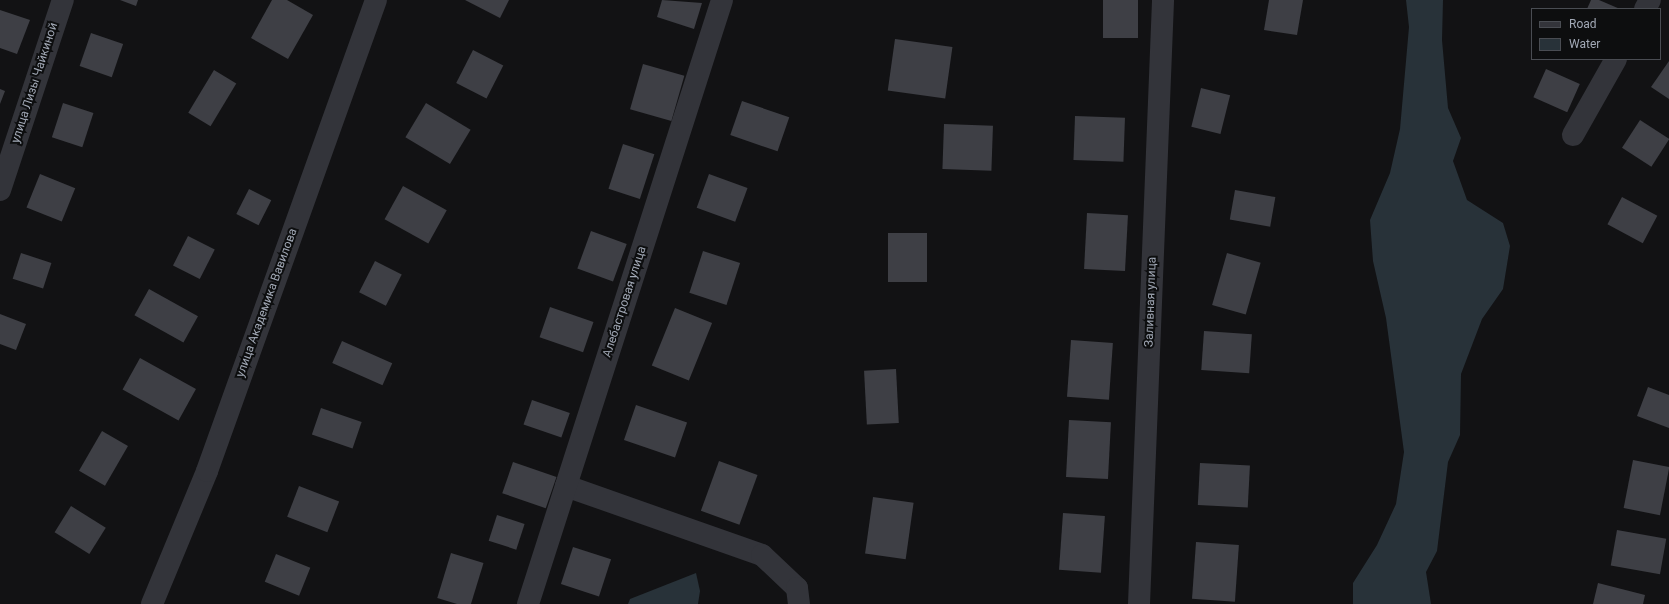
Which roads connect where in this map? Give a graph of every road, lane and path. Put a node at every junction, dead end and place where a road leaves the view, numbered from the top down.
1 (63, 0) edge
2 (376, 0) edge
3 (722, 0) edge
4 (1163, 0) edge
5 (1615, 60) edge
6 (1573, 135) dead end
7 (0, 190) edge
8 (566, 486) junction
9 (152, 604) edge
10 (528, 604) edge
11 (799, 604) edge
12 (1139, 604) edge

1 - 7 street, улица Лизы Чайкиной
2 - 9 street, улица Академика Вавилова
3 - 8 street, Алебастровая улица
4 - 12 street, Заливная улица
5 - 6 street
8 - 10 street, Алебастровая улица
8 - 11 street

